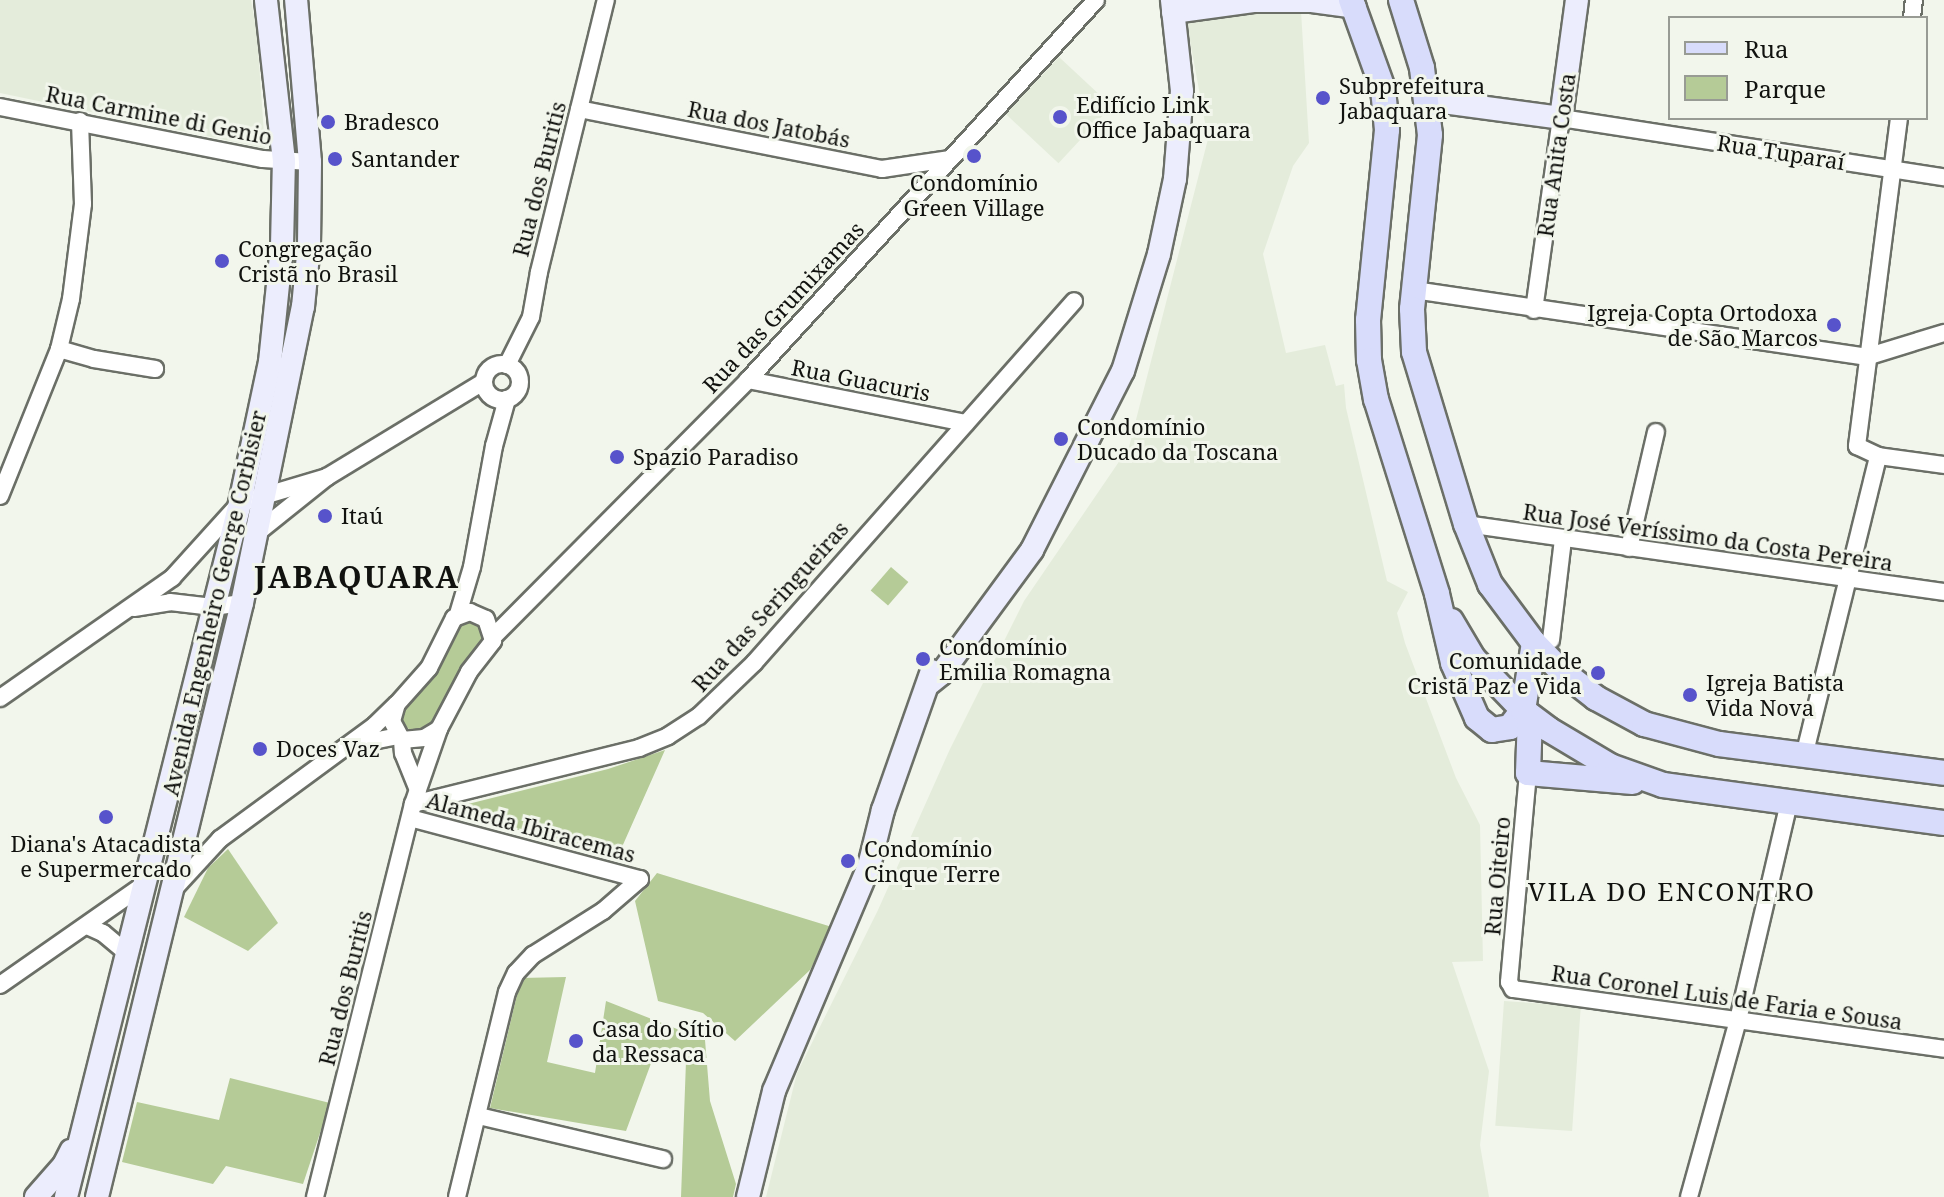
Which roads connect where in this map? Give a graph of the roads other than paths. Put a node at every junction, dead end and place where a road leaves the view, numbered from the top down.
1 (266, 0) edge
2 (296, 0) edge
3 (606, 0) edge
4 (1096, 0) edge
5 (1313, 0) edge
6 (1401, 0) edge
7 (1577, 0) edge
8 (1353, 4) edge
9 (1172, 6) edge
10 (1428, 100) junction
11 (0, 107) edge
12 (579, 109) junction
13 (1561, 118) junction
14 (1899, 120) edge
15 (80, 121) junction
16 (950, 159) junction
17 (284, 161) junction
18 (310, 162) junction
19 (1893, 170) junction
20 (1944, 177) edge
21 (1414, 290) junction
22 (1074, 301) dead end
23 (1534, 310) junction
24 (1944, 333) edge
25 (59, 349) junction
26 (1866, 357) junction
27 (507, 365) junction
28 (155, 369) dead end
29 (748, 380) junction
30 (483, 382) junction
31 (500, 399) junction
32 (966, 423) junction
33 (1656, 432) dead end
34 (1878, 456) junction
35 (1944, 465) edge
36 (327, 477) junction
37 (2, 485) edge
38 (265, 495) junction
39 (240, 503) junction
40 (1466, 524) junction
41 (257, 533) junction
42 (1563, 540) junction
43 (1629, 548) junction
44 (172, 578) junction
45 (1849, 579) junction
46 (1944, 592) edge
47 (1437, 594) junction
48 (177, 603) junction
49 (242, 603) junction
50 (213, 607) junction
51 (129, 609) junction
52 (464, 613) junction
53 (494, 636) junction
54 (1542, 642) junction
55 (0, 698) edge
56 (397, 704) junction
57 (1527, 713) junction
58 (439, 729) junction
59 (400, 738) junction
60 (344, 748) junction
61 (1804, 756) junction
62 (1528, 773) junction
63 (1944, 773) edge
64 (1663, 785) junction
65 (1789, 802) junction
66 (414, 804) junction
67 (1944, 823) edge
68 (185, 834) junction
69 (220, 839) junction
70 (147, 883) junction
71 (170, 893) junction
72 (87, 926) junction
73 (129, 955) junction
74 (1509, 982) joint
75 (0, 985) edge
76 (1738, 1020) junction
77 (1944, 1049) edge
78 (479, 1116) junction
79 (83, 1125) junction
80 (663, 1159) dead end
81 (36, 1197) edge
82 (66, 1197) edge
83 (97, 1197) edge
84 (315, 1197) edge
85 (457, 1197) edge
86 (748, 1197) edge
87 (1689, 1197) edge

1 - 17 main road, Avenida Engenheiro George Corbisier
2 - 18 main road, Avenida Engenheiro George Corbisier
3 - 12 street, Rua dos Buritis
4 - 16 street, Rua das Grumixamas
5 - 8 main road
5 - 9 main road
6 - 10 main road
7 - 13 main road, Rua Anita Costa
8 - 47 main road
9 - 86 main road
10 - 13 main road, Rua Tuparaí
10 - 21 main road
11 - 15 street, Rua Carmine di Genio
12 - 16 street, Rua dos Jatobás
12 - 27 street, Rua dos Buritis
13 - 19 street, Rua Tuparaí
13 - 23 street, Rua Anita Costa
14 - 19 street
15 - 17 street, Rua Carmine di Genio
15 - 25 street
16 - 29 street, Rua das Grumixamas
17 - 18 street, Rua Carmine di Genio
17 - 39 main road, Avenida Engenheiro George Corbisier
18 - 38 main road, Avenida Engenheiro George Corbisier
19 - 20 street, Rua Tuparaí
19 - 26 street
21 - 23 street
21 - 40 main road
22 - 32 street, Rua das Seringueiras
23 - 26 street
24 - 26 street
25 - 28 street
25 - 37 street
26 - 34 street
27 - 30 street
27 - 31 street
29 - 32 street, Rua Guacuris
29 - 53 street, Rua das Grumixamas
30 - 31 street
30 - 36 street
31 - 52 street
32 - 66 street, Rua das Seringueiras
33 - 43 street
34 - 35 street
34 - 45 street
36 - 38 street
36 - 41 street
38 - 39 street
38 - 41 main road, Avenida Engenheiro George Corbisier
39 - 44 street
39 - 50 main road, Avenida Engenheiro George Corbisier
40 - 42 street, Rua José Veríssimo da Costa Pereira
40 - 54 main road
41 - 49 main road, Avenida Engenheiro George Corbisier
42 - 43 street, Rua José Veríssimo da Costa Pereira
42 - 54 street
43 - 45 street, Rua José Veríssimo da Costa Pereira
44 - 48 street
44 - 51 street
45 - 46 street, Rua José Veríssimo da Costa Pereira
45 - 61 street
47 - 57 main road
47 - 57 main road
48 - 50 street
48 - 51 street
49 - 50 street
49 - 68 main road, Avenida Engenheiro George Corbisier
50 - 70 main road, Avenida Engenheiro George Corbisier
51 - 55 street
52 - 53 street
52 - 56 street
53 - 58 street, Rua das Grumixamas
54 - 57 main road
54 - 61 main road
56 - 59 street
56 - 60 street
57 - 62 main road
57 - 64 main road
58 - 59 street
58 - 66 street, Rua dos Buritis
59 - 60 street
59 - 66 street
60 - 69 street
61 - 63 main road
62 - 64 main road
62 - 74 street, Rua Oiteiro
64 - 65 main road
65 - 67 main road
65 - 76 street
66 - 78 street, Alameda Ibiracemas
66 - 84 street, Rua dos Buritis
68 - 69 street
68 - 71 main road, Avenida Engenheiro George Corbisier
69 - 71 street
70 - 72 street
70 - 73 main road, Avenida Engenheiro George Corbisier
71 - 83 main road, Avenida Engenheiro George Corbisier
72 - 73 street
72 - 75 street
73 - 79 main road, Avenida Engenheiro George Corbisier
74 - 76 street, Rua Coronel Luis de Faria e Sousa
76 - 77 street, Rua Coronel Luis de Faria e Sousa
76 - 87 street
78 - 80 street
78 - 85 street
79 - 81 main road
79 - 82 main road, Avenida Engenheiro George Corbisier

